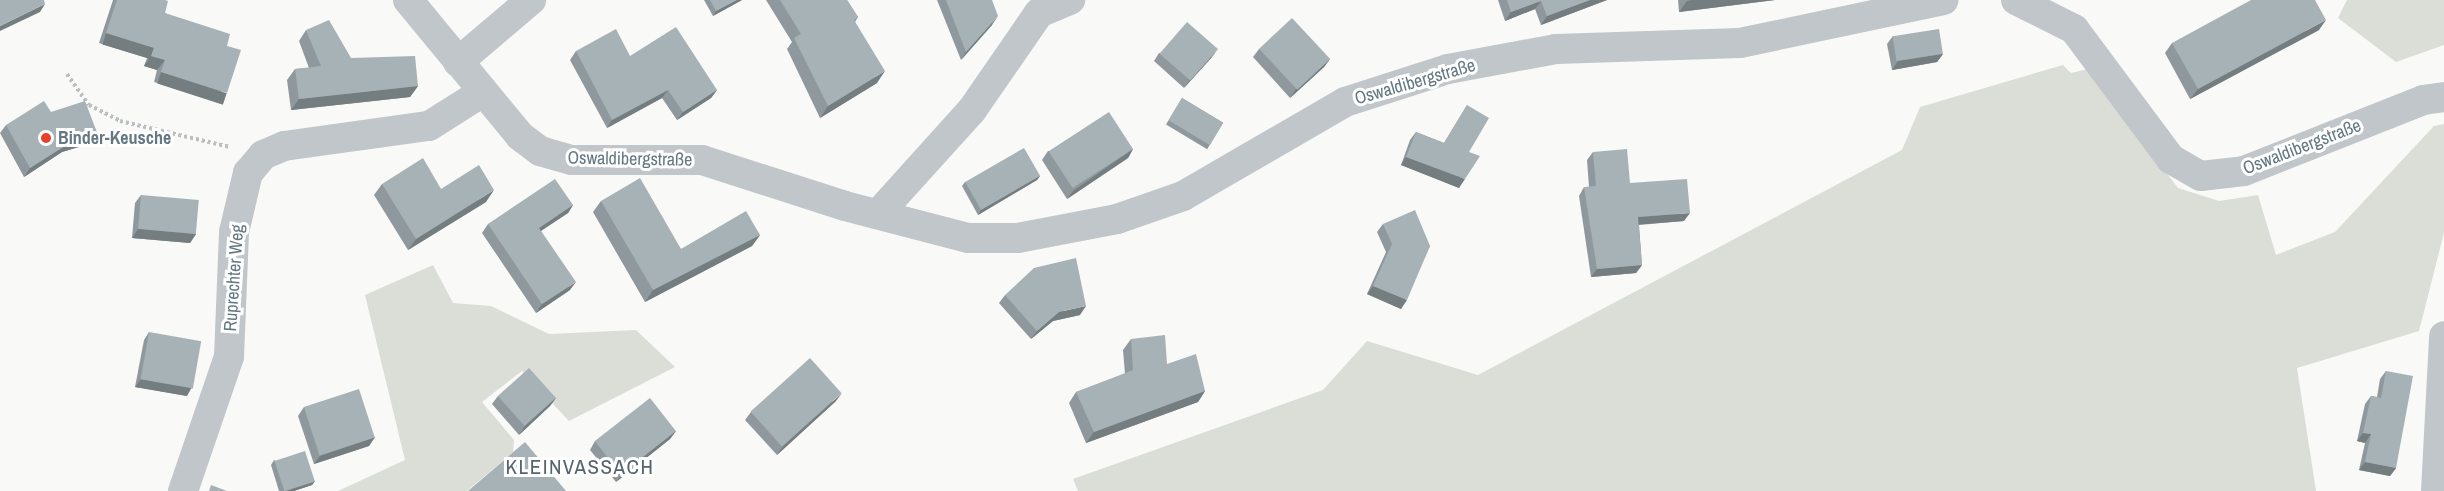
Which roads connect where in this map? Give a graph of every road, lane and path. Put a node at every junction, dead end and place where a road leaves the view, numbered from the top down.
1 (408, 0) edge
2 (531, 0) edge
3 (1070, 0) edge
4 (1944, 0) edge
5 (2016, 0) edge
6 (1039, 7) edge
7 (458, 62) junction
8 (67, 74) dead end
9 (483, 92) junction
10 (2444, 97) edge
11 (263, 155) junction
12 (878, 214) junction
13 (2444, 336) edge
14 (183, 491) edge
15 (2436, 491) edge

1 - 7 street, Oswaldibergstraße
2 - 7 street
3 - 6 street
4 - 12 street, Oswaldibergstraße
5 - 10 street, Oswaldibergstraße
6 - 12 street
7 - 9 street, Oswaldibergstraße
8 - 11 path
9 - 11 street
9 - 12 street, Oswaldibergstraße
11 - 14 street, Ruprechter Weg
13 - 15 street

